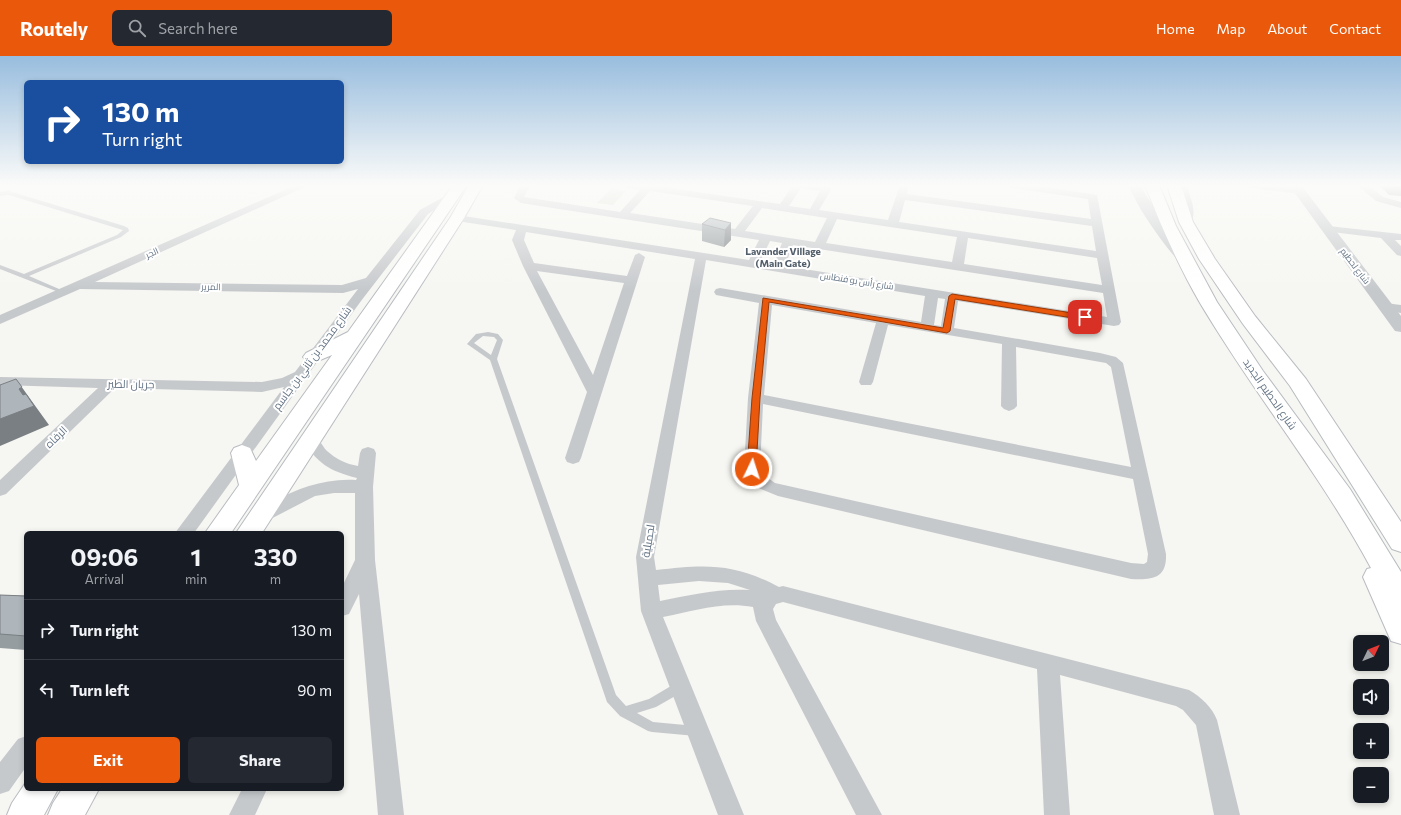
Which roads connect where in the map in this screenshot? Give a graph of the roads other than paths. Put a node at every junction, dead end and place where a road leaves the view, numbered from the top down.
1 (98, 220) edge
2 (225, 220) edge
3 (417, 220) edge
4 (436, 220) edge
5 (455, 220) edge
6 (471, 220) edge
7 (652, 220) edge
8 (748, 220) edge
9 (831, 220) edge
10 (876, 220) edge
11 (1078, 220) edge
12 (1154, 220) edge
13 (1164, 220) edge
14 (1322, 220) edge
15 (1186, 222) edge
16 (893, 223) joint
17 (1097, 223) joint
18 (1328, 229) junction
19 (528, 230) junction
20 (738, 233) junction
21 (963, 234) junction
22 (1385, 236) junction
23 (766, 238) junction
24 (1401, 238) edge
25 (790, 241) junction
26 (820, 246) junction
27 (1401, 253) edge
28 (1103, 255) junction
29 (701, 256) junction
30 (639, 258) dead end
31 (1184, 260) junction
32 (753, 264) junction
33 (529, 266) junction
34 (0, 267) edge
35 (778, 268) junction
36 (957, 268) junction
37 (24, 276) junction
38 (632, 280) junction
39 (370, 281) junction
40 (78, 286) junction
41 (343, 289) junction
42 (1109, 290) junction
43 (63, 292) junction
44 (720, 292) dead end
45 (932, 293) junction
46 (952, 296) junction
47 (357, 298) junction
48 (766, 300) junction
49 (1394, 310) edge
50 (0, 320) edge
51 (883, 320) junction
52 (1401, 327) edge
53 (927, 328) junction
54 (947, 331) junction
55 (356, 335) junction
56 (1009, 341) junction
57 (313, 357) junction
58 (493, 358) dead end
59 (300, 375) junction
60 (0, 380) edge
61 (866, 382) dead end
62 (111, 384) junction
63 (262, 387) junction
64 (595, 392) junction
65 (756, 398) junction
66 (282, 400) junction
67 (1010, 406) dead end
68 (310, 438) junction
69 (242, 453) junction
70 (368, 453) dead end
71 (573, 458) dead end
72 (1141, 475) junction
73 (365, 480) junction
74 (1333, 483) junction
75 (1365, 484) junction
76 (251, 486) junction
77 (0, 490) edge
78 (1401, 518) edge
79 (253, 526) edge
80 (185, 531) edge
81 (219, 531) edge
82 (1401, 542) edge
83 (365, 560) junction
84 (647, 579) junction
85 (1401, 596) edge
86 (770, 598) junction
87 (344, 604) edge
88 (651, 610) junction
89 (1401, 632) edge
90 (1048, 664) junction
91 (680, 687) junction
92 (624, 712) junction
93 (697, 731) junction
94 (24, 750) edge
95 (0, 782) edge
96 (40, 791) edge
97 (81, 791) edge
98 (254, 791) edge
99 (24, 815) edge
100 (65, 815) edge
101 (242, 815) edge
102 (390, 815) edge
103 (731, 815) edge
104 (869, 815) edge
105 (1057, 815) edge
106 (1227, 815) edge

1 - 37 lane
2 - 40 street, الجر
3 - 39 street, شارع محمد بن ثاني بن جاسم
4 - 55 main road, شارع محمد بن ثاني بن جاسم
5 - 68 main road
6 - 19 street, شارع رأس بو فنطاس
7 - 20 street
8 - 20 street
9 - 26 street
10 - 16 street
11 - 17 street
12 - 31 street
13 - 31 main road, شارع الحطيم الجديد
14 - 18 street, شارع لحطيم
15 - 75 main road
16 - 21 street
17 - 28 street
18 - 22 street
18 - 49 street, شارع لحطيم
19 - 29 street, شارع رأس بو فنطاس
19 - 33 street
20 - 23 street
21 - 28 street
21 - 36 street
22 - 24 street
22 - 27 street
23 - 25 street
23 - 32 street
25 - 26 street
25 - 35 street
26 - 36 street
28 - 42 street
29 - 32 street, شارع رأس بو فنطاس
29 - 84 street, لجميلية
30 - 38 street
31 - 74 main road, شارع الحطيم الجديد
32 - 35 street, شارع رأس بو فنطاس
33 - 38 street
33 - 64 street
34 - 37 lane
35 - 45 street, شارع رأس بو فنطاس
36 - 42 street
37 - 43 lane
38 - 64 street
39 - 41 street, المرير
39 - 47 street, شارع محمد بن ثاني بن جاسم
40 - 41 street, المرير
40 - 43 street, الجر
41 - 47 street
42 - 46 street, شارع رأس بو فنطاس
43 - 50 street, الجر
44 - 48 street
45 - 46 street, شارع رأس بو فنطاس
45 - 53 street
46 - 54 street
47 - 57 street, شارع محمد بن ثاني بن جاسم
48 - 51 street
48 - 65 street
49 - 52 street, شارع لحطيم
51 - 53 street
51 - 61 street
53 - 54 street
54 - 56 street
55 - 57 main road
55 - 76 main road, شارع محمد بن ثاني بن جاسم
56 - 67 street
56 - 72 street
57 - 59 street, شارع محمد بن ثاني بن جاسم
58 - 92 lane
59 - 63 street, جريان الطير
59 - 66 street, شارع محمد بن ثاني بن جاسم
60 - 62 street, جريان الطير
62 - 63 street, جريان الطير
62 - 77 street, الرفاه
63 - 66 street, جريان الطير
64 - 71 street
65 - 72 street
65 - 72 street
66 - 69 street, شارع محمد بن ثاني بن جاسم
68 - 73 street
68 - 79 main road
69 - 76 main road
69 - 80 street, شارع محمد بن ثاني بن جاسم
70 - 73 street
73 - 79 street
73 - 83 street
74 - 85 main road, شارع الحطيم الجديد
74 - 89 main road
75 - 78 main road
75 - 82 main road
76 - 81 main road, شارع محمد بن ثاني بن جاسم
83 - 87 street
83 - 102 street
84 - 86 street
84 - 88 street, لجميلية
86 - 88 street
86 - 90 street
86 - 104 street
88 - 91 street, لجميلية
90 - 105 street
90 - 106 street
91 - 92 lane
91 - 93 street, لجميلية
92 - 93 lane
93 - 103 street, لجميلية
94 - 95 street
96 - 99 main road
97 - 100 main road
98 - 101 street

